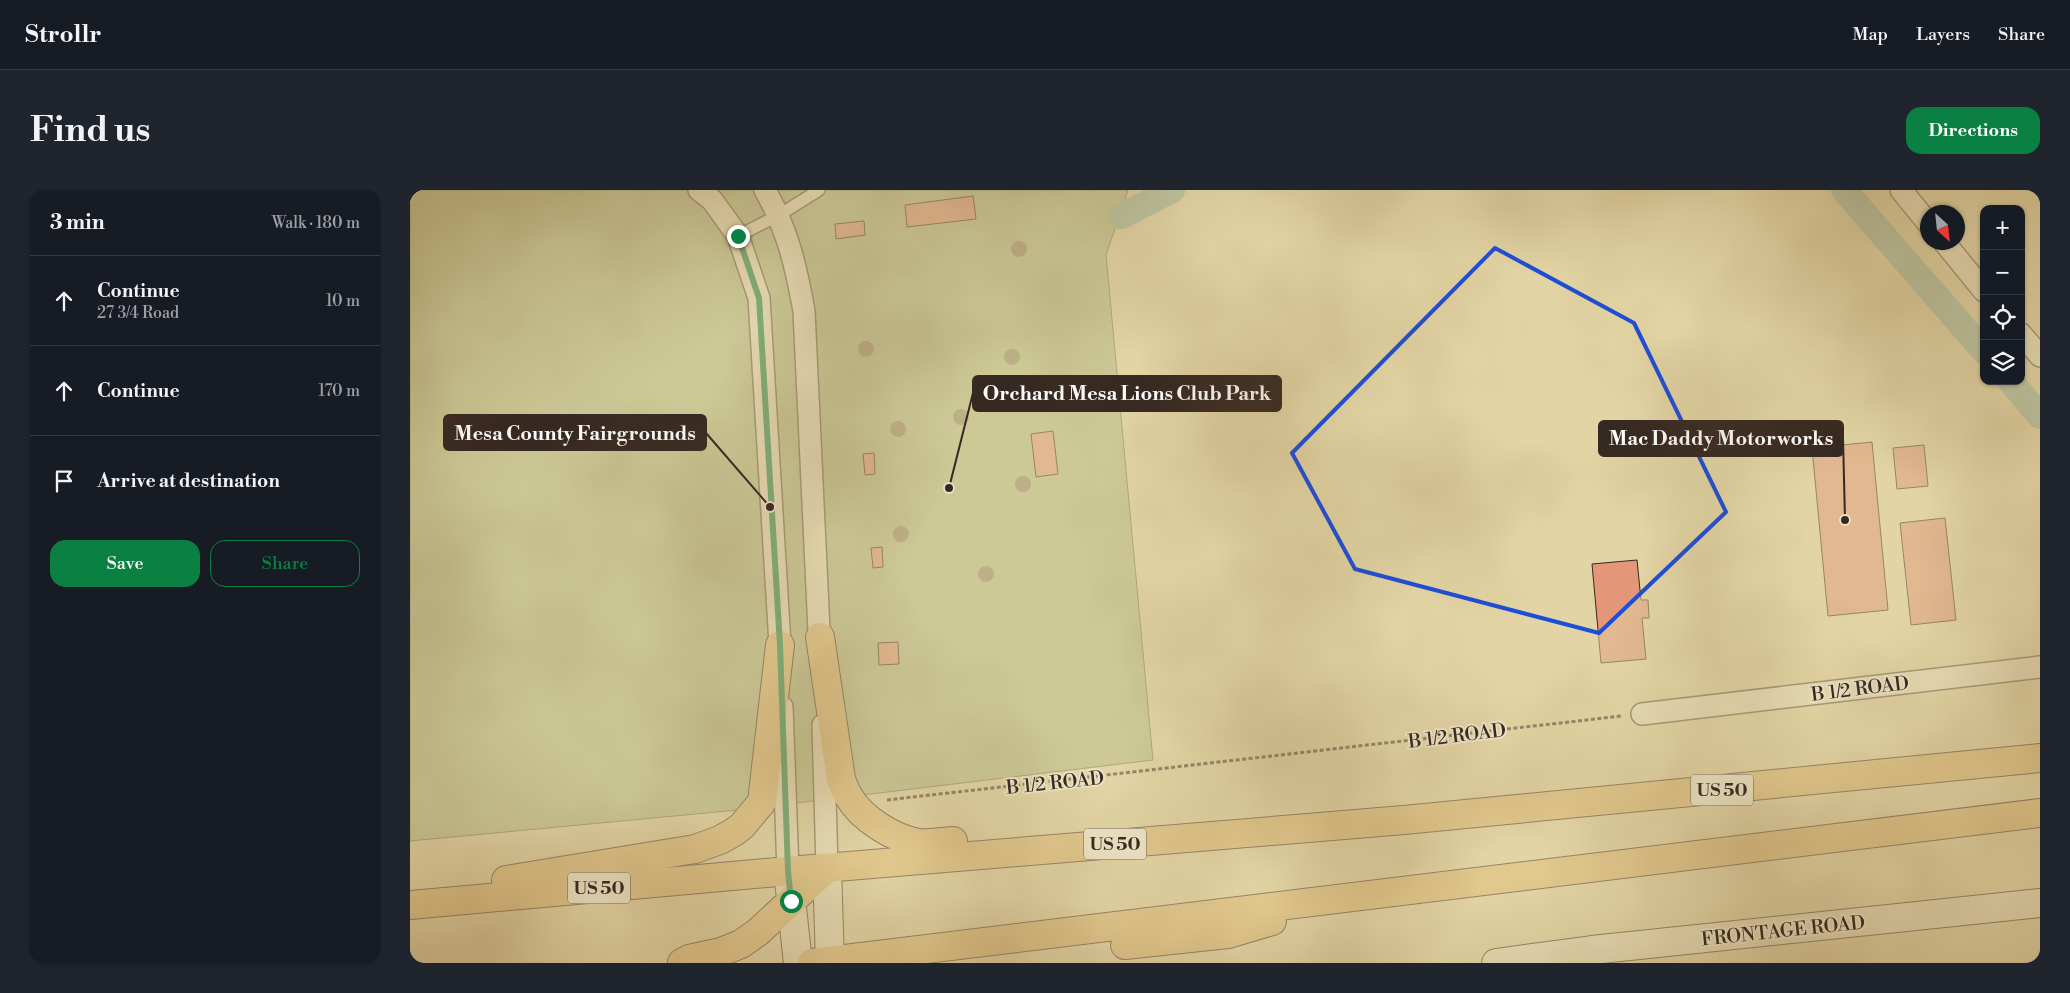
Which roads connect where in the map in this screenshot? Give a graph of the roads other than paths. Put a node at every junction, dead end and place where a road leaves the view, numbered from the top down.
1 (699, 190) edge
2 (765, 190) edge
3 (819, 190) edge
4 (1901, 190) edge
5 (1920, 213) edge
6 (779, 215) junction
7 (738, 236) junction
8 (1951, 250) edge
9 (1980, 286) edge
10 (2025, 339) edge
11 (2040, 356) edge
12 (820, 637) junction
13 (780, 645) junction
14 (2040, 667) edge
15 (1642, 714) road end
16 (2040, 758) edge
17 (2040, 813) edge
18 (1404, 820) junction
19 (827, 868) junction
20 (788, 871) junction
21 (410, 895) edge
22 (1346, 899) junction
23 (791, 901) junction
24 (2040, 903) edge
25 (410, 905) edge
26 (1592, 957) edge
27 (824, 962) edge
28 (682, 963) edge
29 (798, 963) edge
30 (939, 963) edge
31 (1496, 963) edge
32 (1501, 963) edge

1 - 7 street
2 - 6 street
3 - 6 lane
4 - 5 street
6 - 7 lane
6 - 12 street
7 - 13 street
8 - 9 street
10 - 11 street
12 - 18 highway
12 - 19 street
13 - 20 street
13 - 21 highway
14 - 15 street, B 1/2 ROAD
16 - 18 highway, US 50
17 - 22 highway
18 - 19 highway, US 50
19 - 20 highway, US 50
19 - 23 highway
19 - 27 street
20 - 23 street
20 - 25 highway, US 50
22 - 27 highway
22 - 30 highway
23 - 28 highway
23 - 29 street
24 - 26 street, FRONTAGE ROAD
26 - 32 street, FRONTAGE ROAD
31 - 32 street, FRONTAGE ROAD

